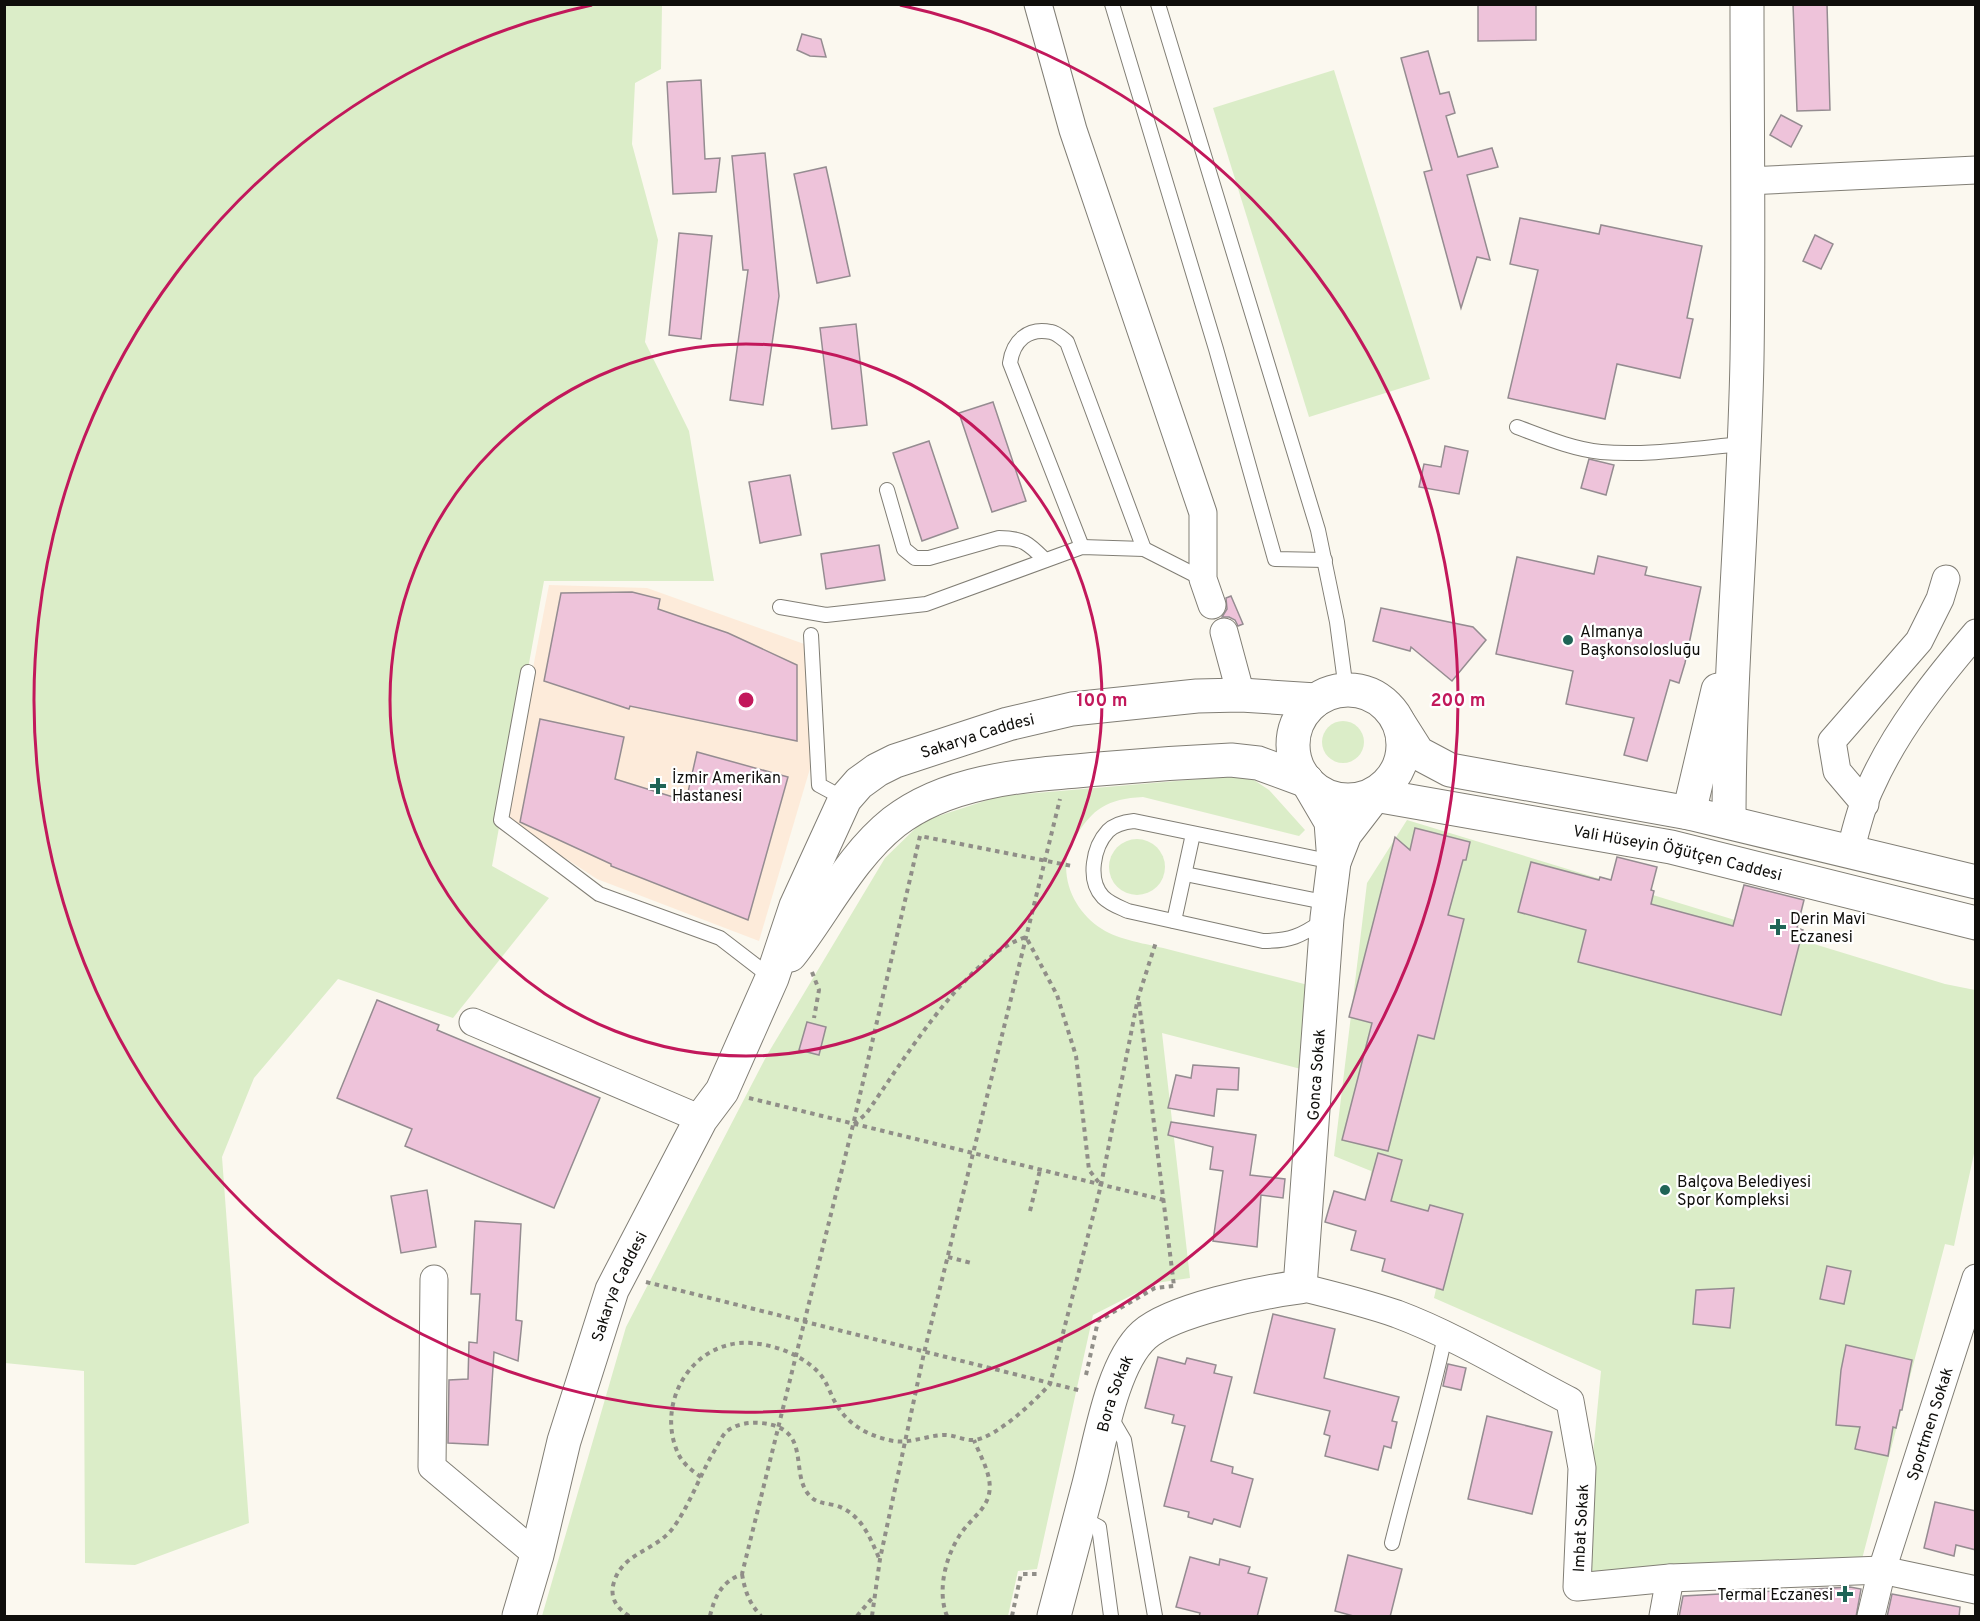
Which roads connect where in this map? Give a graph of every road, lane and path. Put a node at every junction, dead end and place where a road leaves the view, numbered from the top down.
1 (1038, 4) edge
2 (1112, 4) edge
3 (1158, 4) edge
4 (1747, 4) edge
5 (1976, 170) edge
6 (1747, 181) junction
7 (1517, 428) dead end
8 (1743, 444) junction
9 (886, 490) dead end
10 (1082, 547) junction
11 (1144, 549) junction
12 (1045, 560) junction
13 (1325, 560) junction
14 (1203, 579) junction
15 (1946, 579) dead end
16 (1212, 605) dead end
17 (780, 607) dead end
18 (1735, 612) junction
19 (1224, 632) dead end
20 (1976, 633) edge
21 (811, 635) dead end
22 (528, 672) dead end
23 (1240, 695) junction
24 (1331, 695) junction
25 (1399, 723) junction
26 (1307, 781) junction
27 (1375, 795) junction
28 (1060, 797) dead end
29 (845, 799) junction
30 (1865, 804) junction
31 (1689, 813) junction
32 (1729, 822) junction
33 (1193, 834) junction
34 (1671, 847) junction
35 (1850, 852) junction
36 (1044, 861) junction
37 (1334, 862) junction
38 (1072, 866) dead end
39 (1185, 874) junction
40 (1976, 882) edge
41 (1328, 910) junction
42 (1174, 921) junction
43 (1976, 923) edge
44 (1026, 937) junction
45 (1156, 942) dead end
46 (812, 970) dead end
47 (772, 978) junction
48 (1138, 998) junction
49 (814, 1018) dead end
50 (473, 1022) dead end
51 (722, 1091) junction
52 (701, 1119) junction
53 (853, 1125) junction
54 (973, 1153) junction
55 (1040, 1170) junction
56 (1101, 1185) junction
57 (1164, 1200) junction
58 (1030, 1211) dead end
59 (948, 1257) junction
60 (971, 1263) dead end
61 (1976, 1278) edge
62 (434, 1279) dead end
63 (645, 1282) dead end
64 (1300, 1287) junction
65 (1179, 1316) junction
66 (803, 1322) junction
67 (1445, 1336) junction
68 (924, 1353) junction
69 (795, 1355) junction
70 (1050, 1384) junction
71 (1095, 1401) junction
72 (777, 1428) junction
73 (974, 1440) junction
74 (905, 1442) junction
75 (701, 1478) junction
76 (1080, 1517) junction
77 (1392, 1543) dead end
78 (537, 1555) junction
79 (880, 1559) junction
80 (1882, 1570) junction
81 (742, 1574) junction
82 (1670, 1578) junction
83 (1976, 1590) edge
84 (874, 1595) junction
85 (519, 1617) edge
86 (629, 1617) edge
87 (710, 1617) edge
88 (761, 1617) edge
89 (857, 1617) edge
90 (872, 1617) edge
91 (947, 1617) edge
92 (1054, 1617) edge
93 (1111, 1617) edge
94 (1155, 1617) edge
95 (1663, 1617) edge
96 (1870, 1617) edge

1 - 14 street
2 - 13 lane
3 - 13 lane
4 - 6 main road
5 - 6 street
6 - 8 main road
7 - 8 lane
8 - 18 main road
9 - 12 lane
10 - 11 lane
10 - 11 lane
10 - 12 lane
11 - 14 lane
12 - 17 lane
13 - 24 lane
14 - 16 street
15 - 30 street
18 - 31 main road
18 - 32 main road
19 - 23 street
20 - 30 street
21 - 29 lane
22 - 47 lane
23 - 24 main road, Sakarya Caddesi
23 - 29 main road, Sakarya Caddesi
24 - 25 main road
24 - 26 main road
25 - 27 main road
25 - 31 main road
26 - 27 main road
26 - 37 main road
26 - 47 main road, Sakarya Caddesi
27 - 34 main road, Vali Hüseyin Öğütçen Caddesi
27 - 37 main road
28 - 36 path
29 - 47 main road, Sakarya Caddesi
30 - 35 street
31 - 32 main road
32 - 34 main road
32 - 35 main road
33 - 37 lane
33 - 39 lane
33 - 42 lane
34 - 43 main road, Vali Hüseyin Öğütçen Caddesi
35 - 40 main road
36 - 38 path
36 - 44 path
36 - 53 path
37 - 41 main road, Gonca Sokak
39 - 41 lane
39 - 42 lane
41 - 42 lane
41 - 64 main road, Gonca Sokak
44 - 53 path
44 - 54 path
44 - 56 path
45 - 48 path
46 - 49 path
47 - 51 main road, Sakarya Caddesi
48 - 56 path
48 - 57 path
50 - 52 street
51 - 52 main road, Sakarya Caddesi
51 - 53 path
52 - 78 main road, Sakarya Caddesi
53 - 54 path
53 - 66 path
54 - 55 path
54 - 59 path
55 - 56 path
55 - 58 path
56 - 57 path
56 - 70 path
57 - 65 path
59 - 60 path
59 - 68 path
61 - 80 street, Sportmen Sokak
62 - 78 street
63 - 66 path
64 - 65 main road, Bora Sokak
64 - 67 street, Imbat Sokak
65 - 71 main road, Bora Sokak
66 - 68 path
66 - 69 path
67 - 77 lane
67 - 82 street, Imbat Sokak
68 - 70 path
68 - 74 path
69 - 72 path
69 - 74 path
69 - 75 path
70 - 71 path
70 - 73 path
71 - 76 main road, Bora Sokak
71 - 94 lane
72 - 75 path
72 - 79 path
72 - 81 path
73 - 74 path
73 - 91 path
74 - 79 path
75 - 86 path
76 - 92 main road, Bora Sokak
76 - 93 lane
78 - 85 main road, Sakarya Caddesi
79 - 84 path
80 - 82 street, Imbat Sokak
80 - 83 street, Imbat Sokak
80 - 96 street, Sportmen Sokak
81 - 87 path
81 - 88 path
82 - 95 street
84 - 89 path
84 - 90 path

